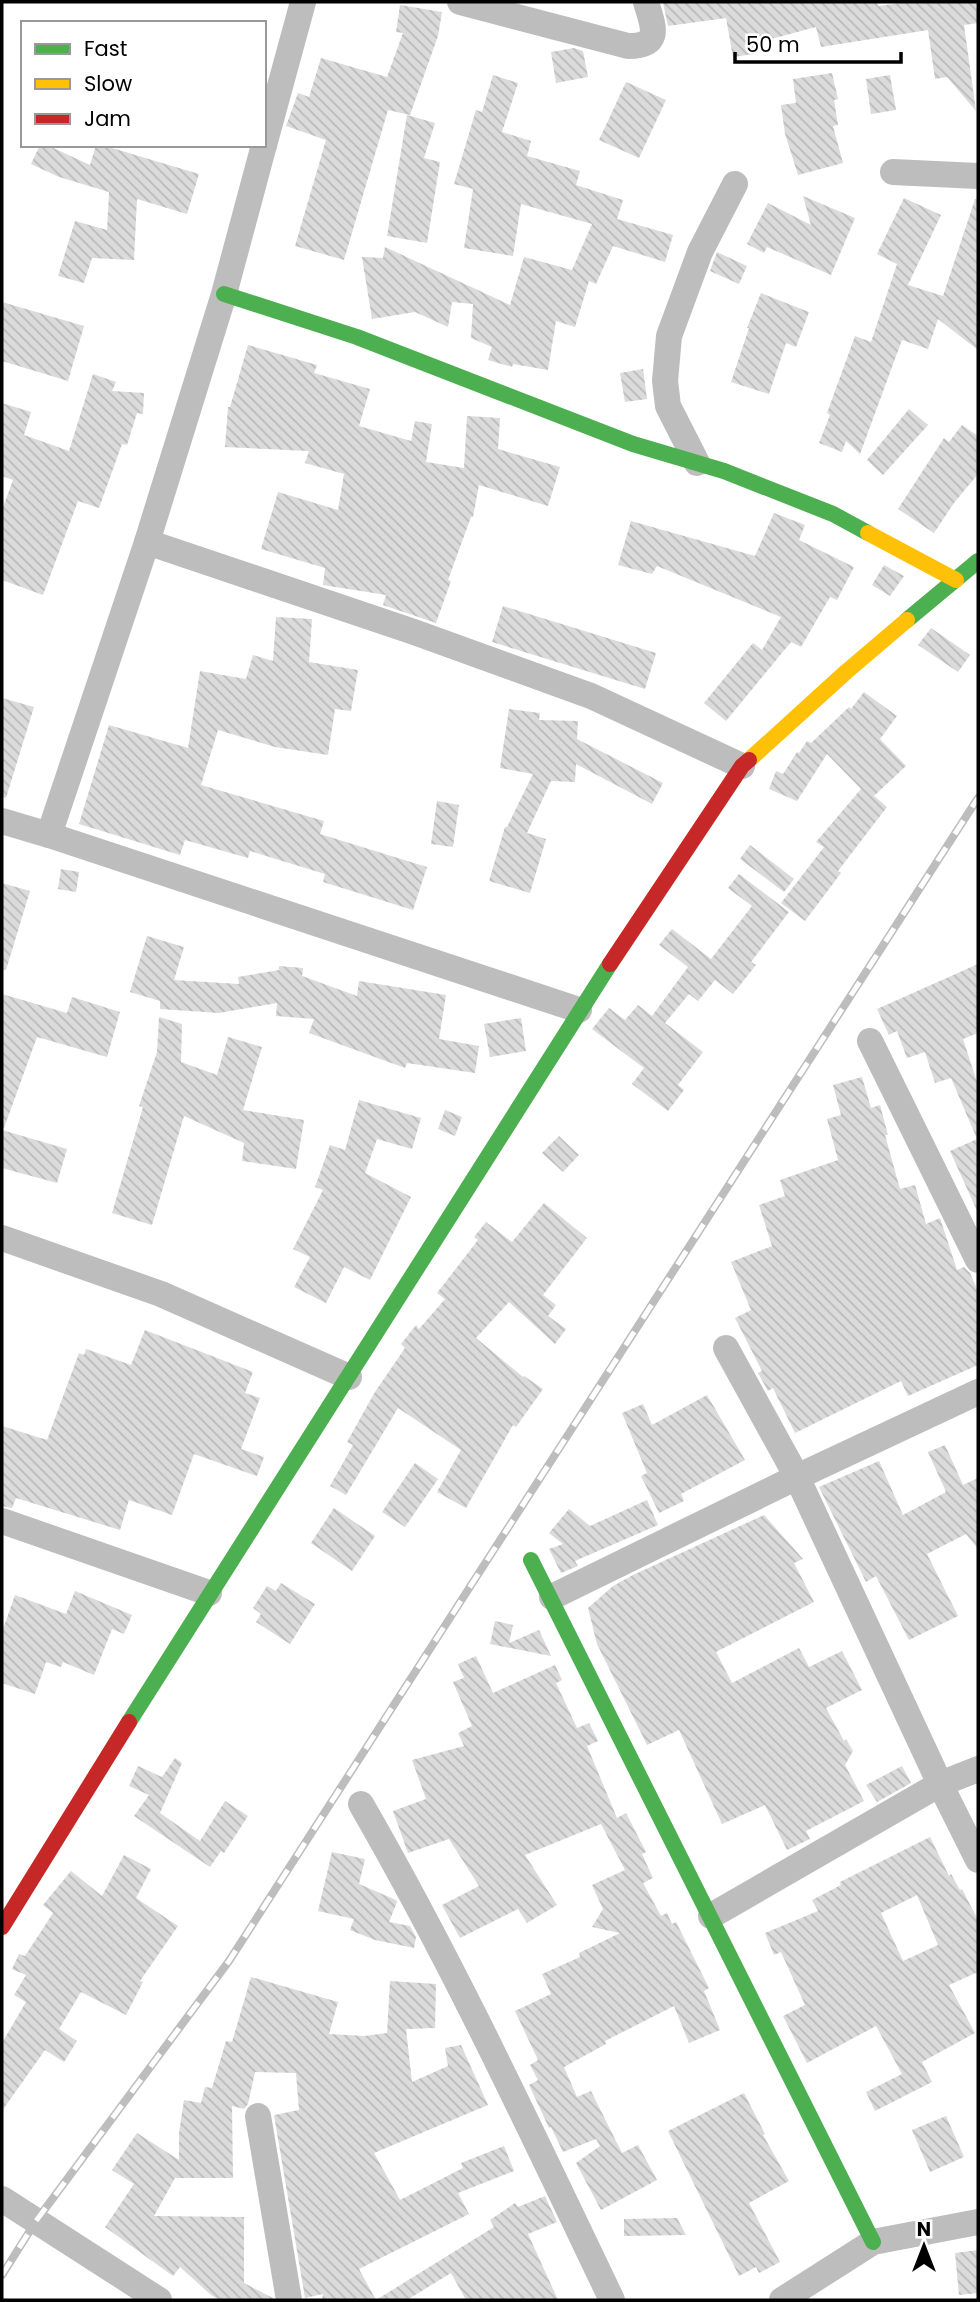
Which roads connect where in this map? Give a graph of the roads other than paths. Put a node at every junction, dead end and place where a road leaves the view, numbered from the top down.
1 (303, 2) edge
2 (460, 2) edge
3 (646, 2) edge
4 (266, 138) edge
5 (263, 147) edge
6 (893, 172) dead end
7 (978, 176) edge
8 (736, 184) dead end
9 (224, 294) junction
10 (697, 463) junction
11 (147, 542) junction
12 (978, 561) edge
13 (956, 580) junction
14 (742, 766) junction
15 (2, 821) edge
16 (48, 835) junction
17 (579, 1010) junction
18 (870, 1041) dead end
19 (2, 1238) edge
20 (978, 1260) edge
21 (726, 1348) dead end
22 (349, 1377) junction
23 (978, 1392) edge
24 (797, 1477) junction
25 (2, 1521) edge
26 (531, 1560) dead end
27 (209, 1593) junction
28 (552, 1597) junction
29 (978, 1769) edge
30 (940, 1784) junction
31 (361, 1804) dead end
32 (978, 1860) edge
33 (710, 1916) junction
34 (2, 1927) edge
35 (258, 2116) dead end
36 (2, 2199) edge
37 (978, 2222) edge
38 (873, 2242) junction
39 (159, 2300) edge
40 (289, 2300) edge
41 (612, 2300) edge
42 (782, 2300) edge

1 - 4 street
2 - 3 street
5 - 9 street
6 - 7 street
8 - 10 street
9 - 10 street
9 - 11 street
10 - 13 street
11 - 14 street
11 - 16 street
12 - 13 street
13 - 14 street
14 - 17 street
15 - 16 street
16 - 17 street
17 - 22 street
18 - 20 street
19 - 22 street
21 - 24 street
22 - 27 street
23 - 24 street
24 - 28 street
24 - 30 street
25 - 27 street
26 - 28 street
27 - 34 street
28 - 33 street
29 - 30 street
30 - 32 street
30 - 33 street
31 - 41 street
33 - 38 street
35 - 40 street
36 - 39 street
37 - 38 street
38 - 42 street

